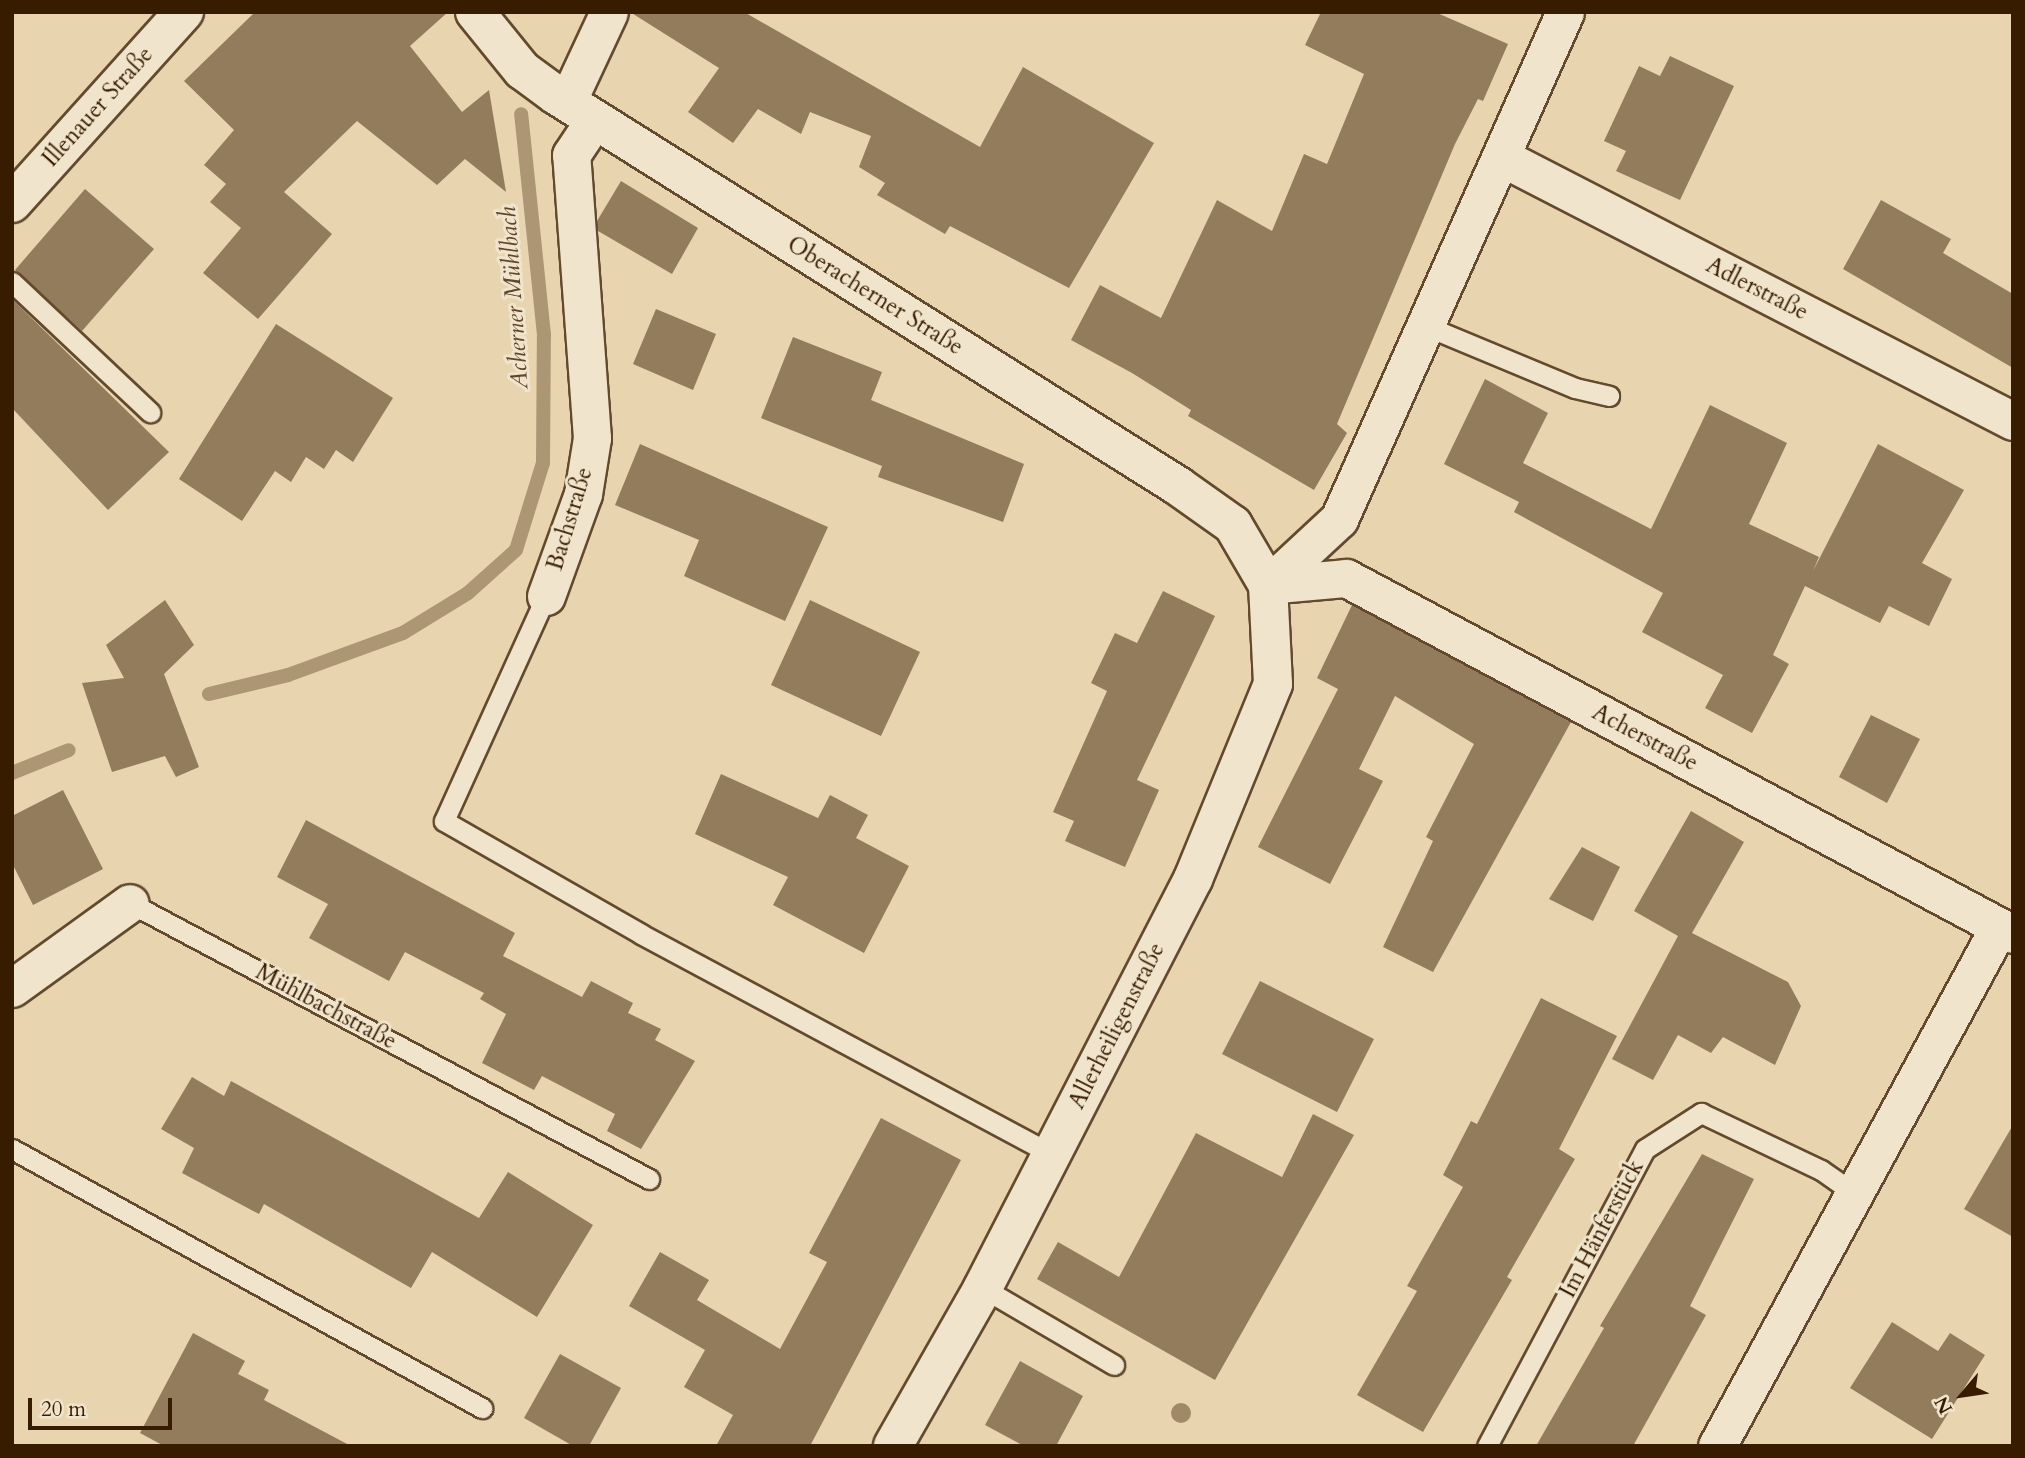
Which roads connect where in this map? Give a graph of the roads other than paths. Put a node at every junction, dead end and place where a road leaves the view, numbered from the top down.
1 (184, 12) edge
2 (475, 12) edge
3 (609, 12) edge
4 (1565, 12) edge
5 (573, 105) junction
6 (1501, 157) junction
7 (12, 203) edge
8 (12, 282) edge
9 (1426, 326) junction
10 (1609, 396) dead end
11 (150, 412) dead end
12 (2013, 421) edge
13 (1268, 584) junction
14 (546, 596) joint
15 (130, 903) joint
16 (2006, 930) edge
17 (12, 988) edge
18 (12, 1149) edge
19 (1051, 1154) junction
20 (649, 1179) dead end
21 (1853, 1192) junction
22 (983, 1288) junction
23 (1114, 1365) dead end
24 (482, 1408) dead end
25 (892, 1446) edge
26 (1487, 1446) edge
27 (1717, 1446) edge

1 - 7 street, Illenauer Straße
2 - 5 street, Oberacherner Straße
3 - 5 street, Bachstraße
4 - 6 street
5 - 13 street, Oberacherner Straße
5 - 14 street, Bachstraße
6 - 9 street
6 - 12 street, Adlerstraße
8 - 11 lane
9 - 10 lane
9 - 13 street
13 - 16 street, Acherstraße
13 - 19 street, Allerheiligenstraße
14 - 19 lane, Bachstraße
15 - 17 street, Mühlbachstraße
15 - 20 lane, Mühlbachstraße
16 - 21 street
18 - 24 lane
19 - 22 street, Allerheiligenstraße
21 - 26 lane, Im Hänferstück
21 - 27 street
22 - 23 lane
22 - 25 street, Allerheiligenstraße

